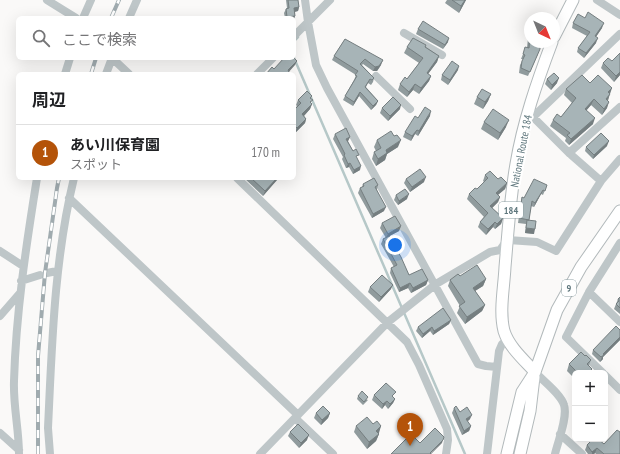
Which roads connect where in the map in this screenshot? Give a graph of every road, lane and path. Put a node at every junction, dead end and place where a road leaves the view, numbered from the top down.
1 (47, 0) edge
2 (91, 0) edge
3 (137, 0) edge
4 (305, 0) edge
5 (330, 0) edge
6 (573, 0) edge
7 (597, 0) edge
8 (620, 15) edge
9 (73, 16) edge
10 (84, 16) edge
11 (130, 16) edge
12 (308, 22) junction
13 (560, 25) edge
14 (404, 33) dead end
15 (296, 34) edge
16 (620, 34) edge
17 (550, 48) edge
18 (442, 55) dead end
19 (69, 60) edge
20 (111, 60) edge
21 (114, 60) edge
22 (271, 60) edge
23 (66, 72) edge
24 (107, 72) edge
25 (127, 72) edge
26 (260, 72) edge
27 (376, 76) dead end
28 (620, 107) edge
29 (410, 109) dead end
30 (530, 114) junction
31 (569, 153) junction
32 (620, 159) edge
33 (37, 180) edge
34 (74, 180) edge
35 (240, 180) edge
36 (601, 181) junction
37 (69, 198) junction
38 (620, 211) edge
39 (507, 240) junction
40 (619, 248) edge
41 (0, 252) edge
42 (23, 266) junction
43 (57, 271) junction
44 (21, 281) junction
45 (436, 284) junction
46 (589, 292) junction
47 (20, 293) junction
48 (0, 316) edge
49 (388, 322) junction
50 (620, 322) edge
51 (507, 340) junction
52 (497, 367) junction
53 (600, 370) edge
54 (535, 372) junction
55 (608, 378) edge
56 (620, 390) edge
57 (296, 416) junction
58 (0, 433) edge
59 (560, 434) junction
60 (19, 452) edge
61 (50, 454) edge
62 (260, 454) edge
63 (333, 454) edge
64 (446, 454) edge
65 (487, 454) edge
66 (507, 454) edge
67 (520, 454) edge
68 (555, 454) edge
69 (582, 454) edge

1 - 9 street
2 - 10 street
3 - 11 street
4 - 12 street
5 - 12 street
6 - 13 highway
7 - 8 street
12 - 15 street
12 - 45 street
14 - 18 street
16 - 30 street
17 - 30 highway, National Route 184 / 184
19 - 23 street
20 - 24 street
21 - 25 street
22 - 26 street
27 - 29 street
28 - 31 street
30 - 31 street
30 - 39 highway, National Route 184 / 184
31 - 36 street
32 - 36 street
33 - 42 street
34 - 37 street
35 - 49 street
36 - 39 street
37 - 43 street
37 - 57 street
38 - 54 highway, 9
39 - 45 street
39 - 51 highway, National Route 184 / 184
40 - 46 street
41 - 42 street
42 - 44 street
43 - 44 street
43 - 61 street
44 - 47 street
45 - 49 street
45 - 52 street
46 - 50 street
46 - 53 street
47 - 48 street
47 - 60 street
49 - 57 street
49 - 64 street
51 - 52 street
51 - 54 highway, National Route 184 / 184
52 - 65 street
54 - 59 street
54 - 66 highway, 9
54 - 67 highway, 9
55 - 56 street
57 - 62 street
57 - 63 street
58 - 60 street
59 - 68 street
59 - 69 street

